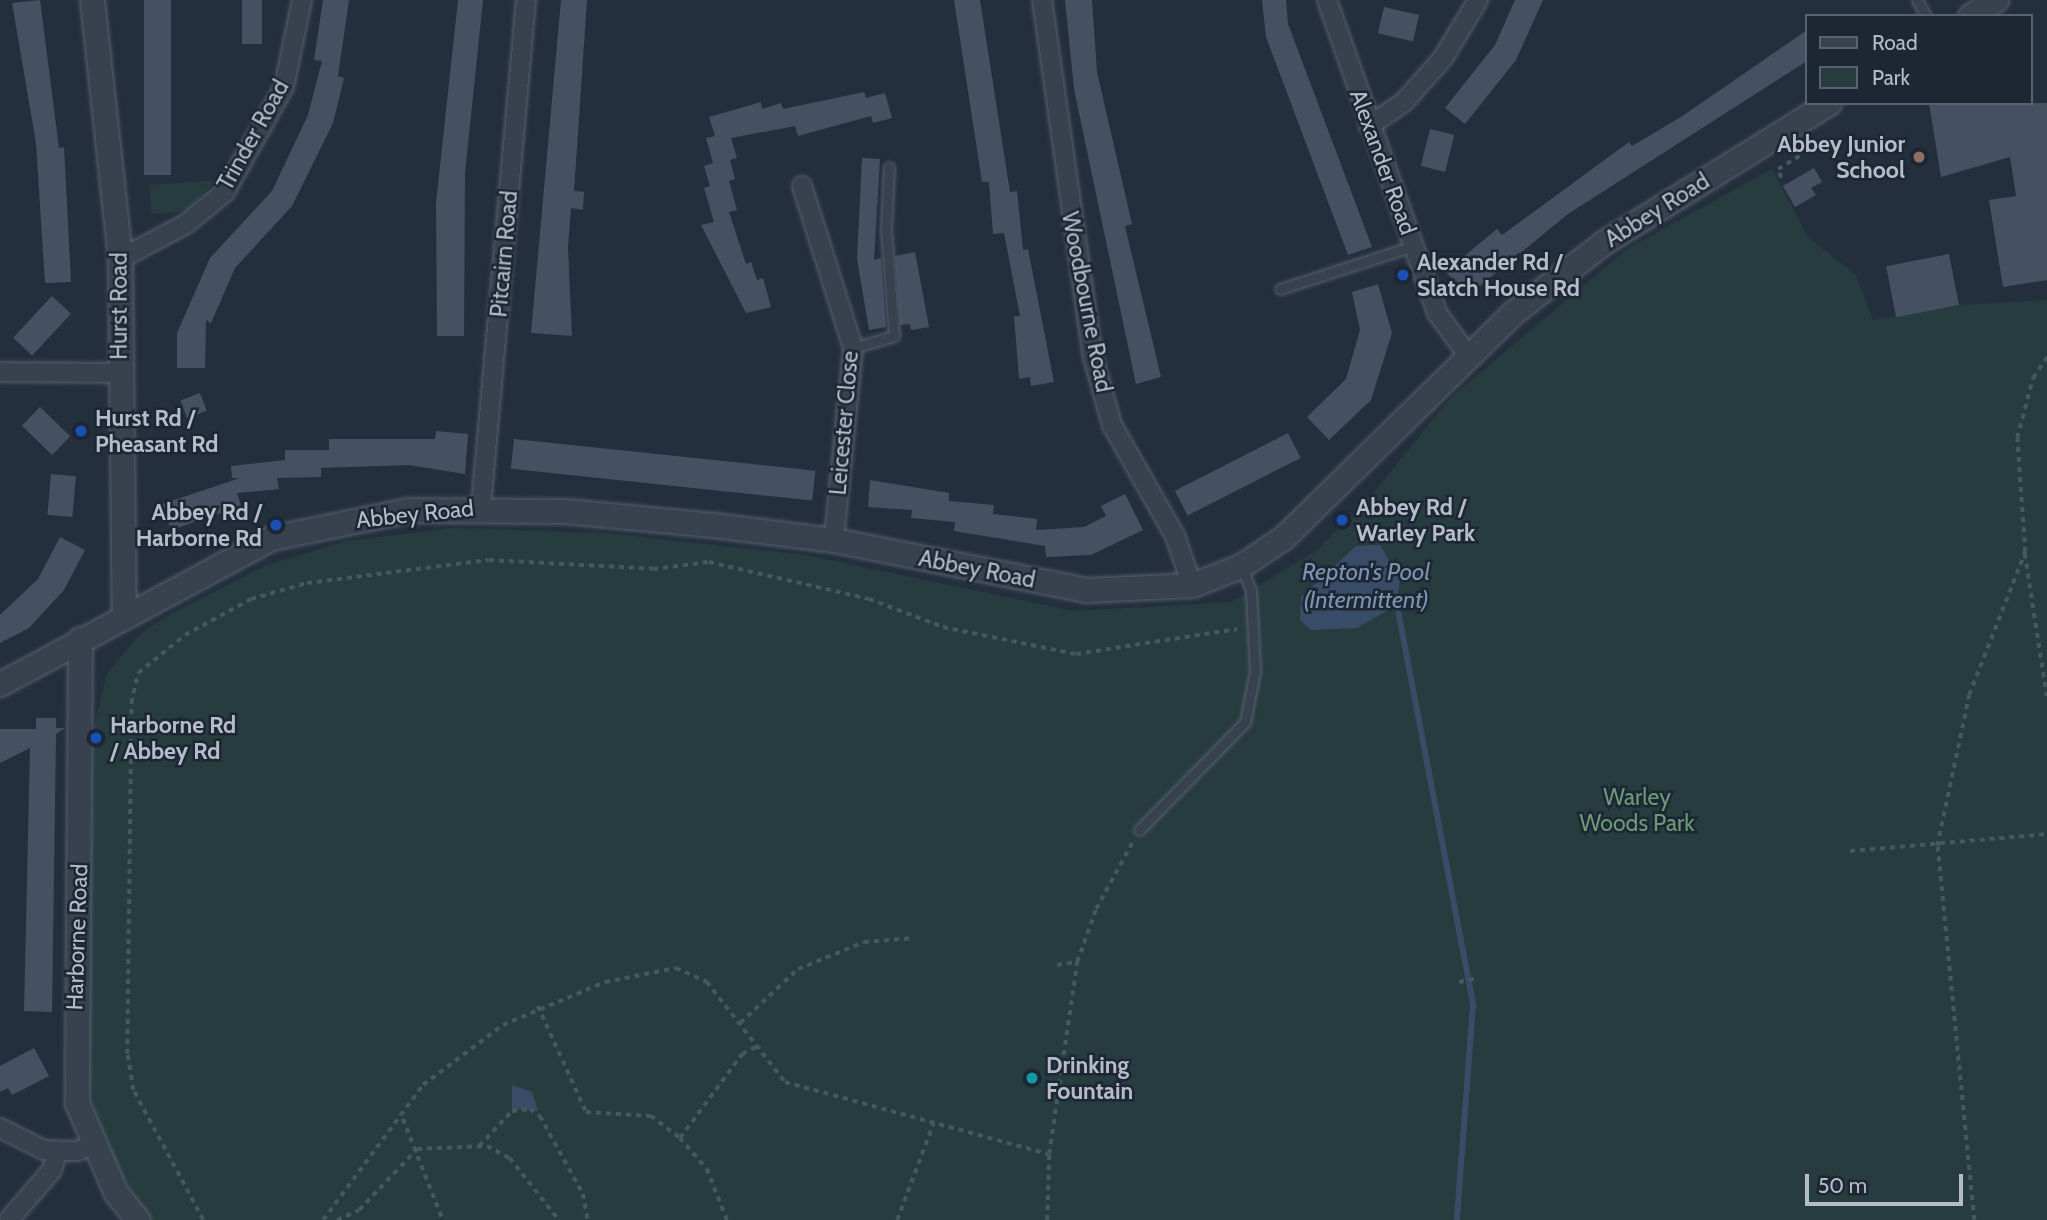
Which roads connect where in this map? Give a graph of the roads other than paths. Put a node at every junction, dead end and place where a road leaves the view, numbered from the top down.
1 (93, 0) edge
2 (302, 0) edge
3 (526, 0) edge
4 (1042, 0) edge
5 (1327, 0) edge
6 (1478, 0) edge
7 (1996, 0) edge
8 (1973, 14) edge
9 (1826, 105) edge
10 (1369, 126) junction
11 (889, 167) dead end
12 (802, 186) dead end
13 (1413, 246) junction
14 (120, 260) junction
15 (1280, 289) dead end
16 (853, 348) junction
17 (1468, 355) junction
18 (0, 372) edge
19 (119, 373) junction
20 (481, 507) junction
21 (834, 540) junction
22 (1241, 566) junction
23 (1192, 585) junction
24 (124, 614) junction
25 (80, 639) junction
26 (0, 684) edge
27 (1139, 831) road end
28 (0, 1128) edge
29 (95, 1144) junction
30 (57, 1151) junction
31 (9, 1220) edge
32 (138, 1220) edge

1 - 14 street, Hurst Road
2 - 14 street, Trinder Road
3 - 20 street, Pitcairn Road
4 - 23 street, Woodbourne Road
5 - 10 street, Alexander Road
6 - 10 street
7 - 8 street
9 - 17 street, Abbey Road
10 - 13 street, Alexander Road
11 - 16 lane
12 - 16 street, Leicester Close
13 - 15 lane
13 - 17 street, Alexander Road
14 - 19 street, Hurst Road
16 - 21 street, Leicester Close
17 - 22 street, Abbey Road
18 - 19 street
19 - 24 street, Hurst Road
20 - 21 street, Abbey Road
20 - 24 street, Abbey Road
21 - 23 street, Abbey Road
22 - 23 street, Abbey Road
22 - 27 lane
24 - 25 street, Abbey Road
25 - 26 street, Abbey Road
25 - 29 street, Harborne Road
28 - 30 street
29 - 30 street
29 - 32 street, Harborne Road
30 - 31 street

